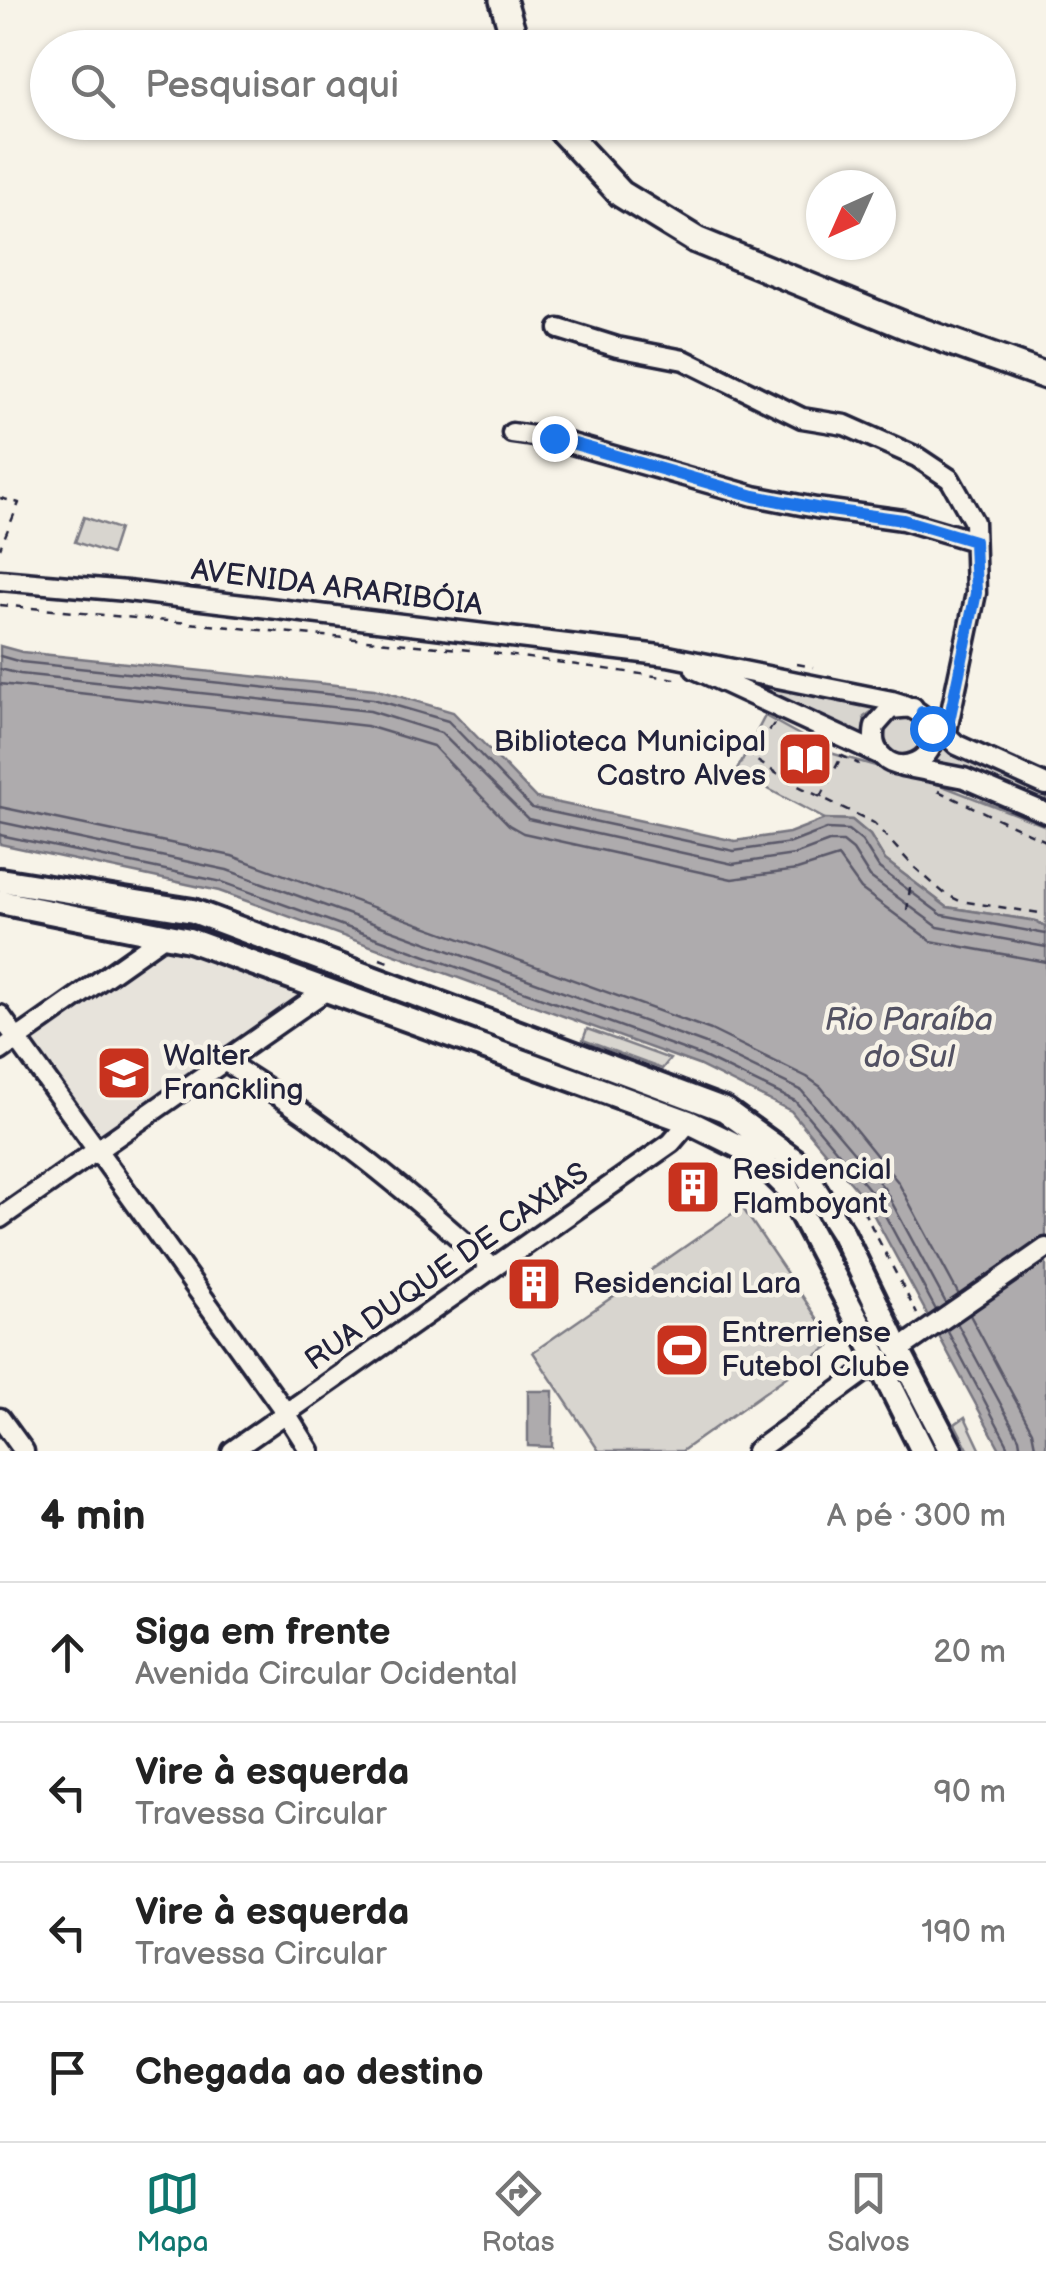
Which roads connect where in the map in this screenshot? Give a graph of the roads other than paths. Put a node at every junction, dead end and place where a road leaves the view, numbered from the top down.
1 (503, 0) edge
2 (512, 30) edge
3 (571, 140) edge
4 (559, 329) dead end
5 (1046, 376) edge
6 (512, 433) dead end
7 (974, 541) junction
8 (0, 580) edge
9 (668, 656) junction
10 (917, 710) junction
11 (946, 735) junction
12 (889, 760) junction
13 (1046, 785) edge
14 (1046, 813) edge
15 (0, 880) edge
16 (0, 902) edge
17 (165, 935) junction
18 (325, 990) junction
19 (0, 1015) edge
20 (17, 1039) junction
21 (0, 1052) edge
22 (224, 1061) junction
23 (689, 1122) junction
24 (96, 1151) junction
25 (0, 1218) edge
26 (1046, 1248) edge
27 (493, 1268) junction
28 (893, 1353) junction
29 (286, 1413) junction
30 (0, 1418) edge
31 (24, 1451) edge
32 (232, 1451) edge
33 (310, 1451) edge
34 (756, 1451) edge
35 (923, 1451) edge
36 (952, 1451) edge

1 - 2 highway
3 - 5 highway
4 - 7 street
6 - 7 street
7 - 11 street
8 - 9 street, AVENIDA ARARIBÓIA
9 - 10 street, AVENIDA ARARIBÓIA
9 - 12 street, AVENIDA ARARIBÓIA
10 - 11 street
10 - 12 street
10 - 12 street
11 - 13 street
12 - 14 street, AVENIDA ARARIBÓIA
15 - 28 main road
16 - 17 main road
17 - 18 main road
17 - 20 street
18 - 22 street
18 - 23 main road
19 - 20 street
20 - 21 street
20 - 24 street
22 - 24 street
22 - 27 street
23 - 27 street, RUA DUQUE DE CAXIAS
23 - 28 main road
24 - 25 street
24 - 29 street
26 - 28 street
27 - 29 street, RUA DUQUE DE CAXIAS
28 - 34 street
28 - 35 main road
28 - 36 main road
29 - 32 street, RUA DUQUE DE CAXIAS
29 - 33 street
30 - 31 street

